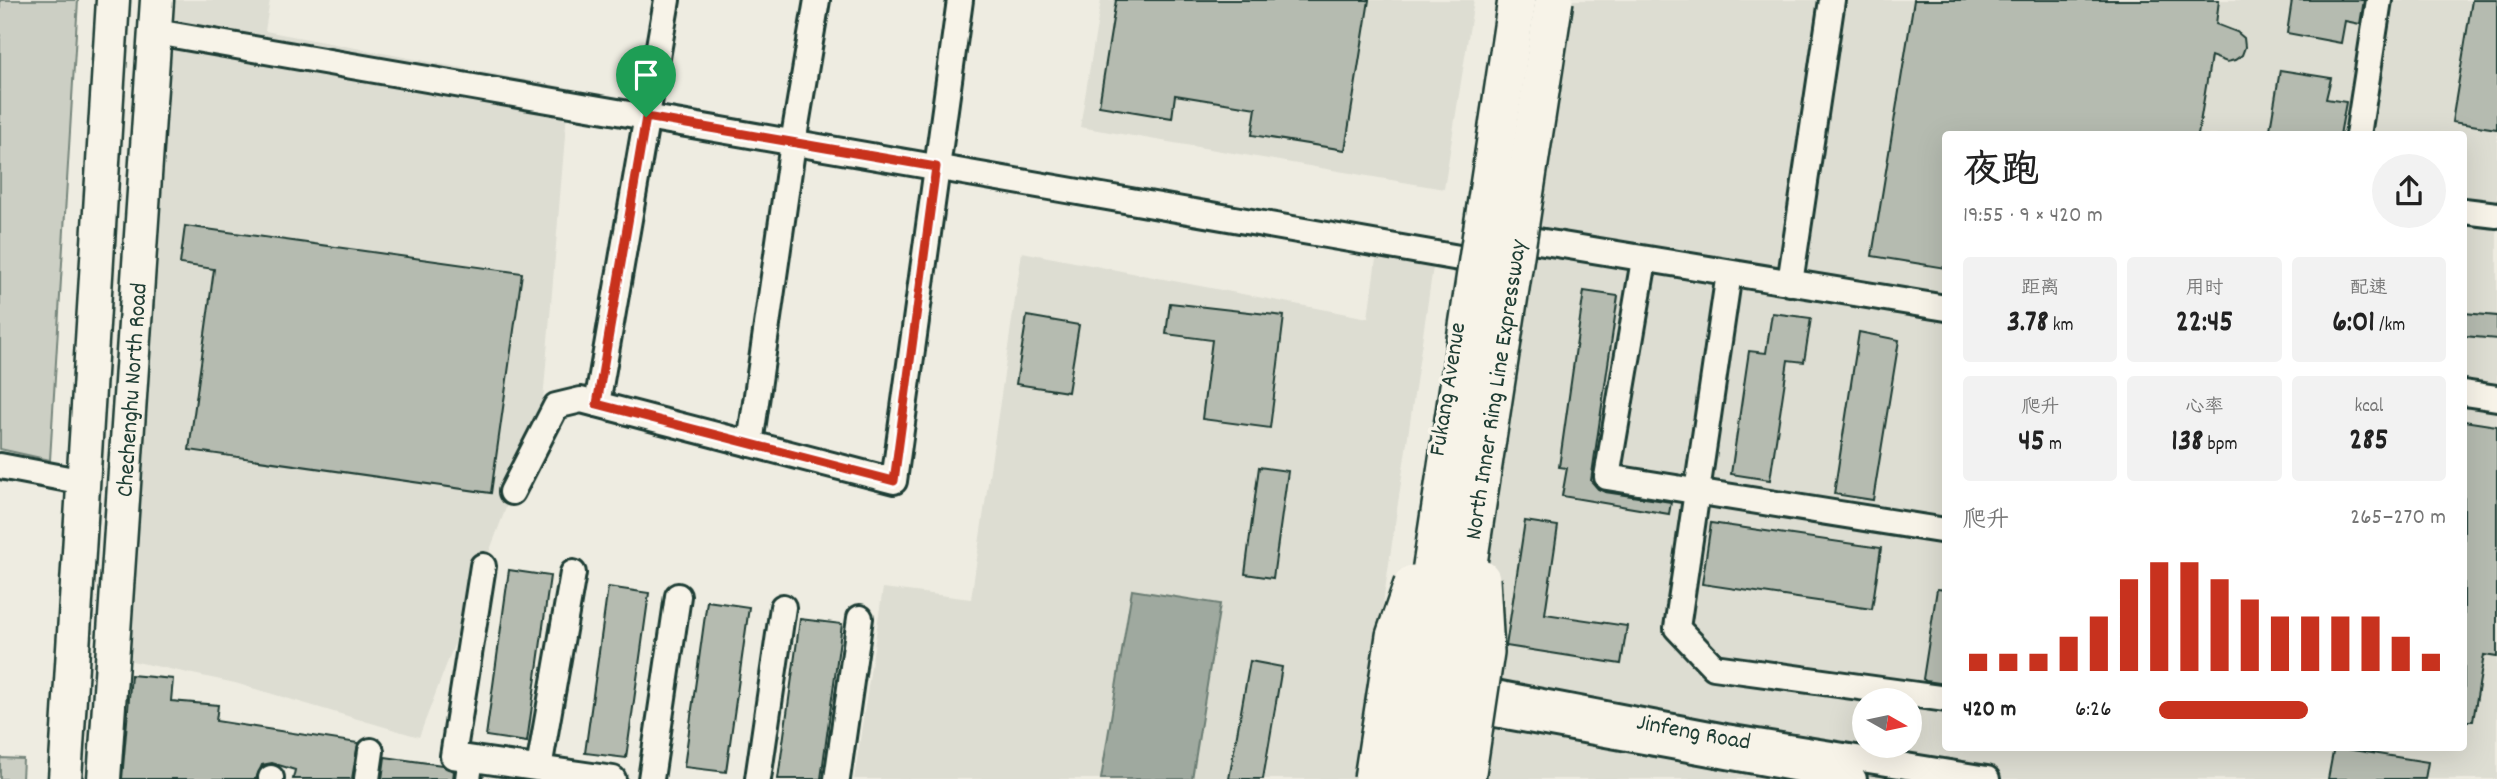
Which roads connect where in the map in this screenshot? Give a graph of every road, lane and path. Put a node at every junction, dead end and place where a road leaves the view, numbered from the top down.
1 (113, 0) edge
2 (157, 0) edge
3 (667, 0) edge
4 (817, 0) edge
5 (960, 0) edge
6 (1505, 0) edge
7 (1517, 0) edge
8 (1554, 0) edge
9 (1568, 0) edge
10 (1832, 0) edge
11 (2379, 0) edge
12 (156, 32) junction
13 (646, 117) junction
14 (2359, 131) edge
15 (793, 143) junction
16 (936, 167) junction
17 (2467, 211) edge
18 (2497, 215) edge
19 (1532, 240) junction
20 (1465, 259) junction
21 (1644, 260) junction
22 (1729, 273) junction
23 (1790, 283) junction
24 (1942, 307) edge
25 (1480, 369) junction
26 (2467, 393) edge
27 (2497, 398) edge
28 (597, 404) junction
29 (750, 444) junction
30 (0, 466) edge
31 (84, 482) junction
32 (512, 492) dead end
33 (1697, 492) junction
34 (1942, 530) edge
35 (483, 566) dead end
36 (573, 573) dead end
37 (678, 596) dead end
38 (783, 607) dead end
39 (860, 618) dead end
40 (1400, 687) junction
41 (1462, 697) junction
42 (1942, 698) edge
43 (371, 751) dead end
44 (539, 768) junction
45 (580, 777) edge
46 (65, 779) edge
47 (104, 779) edge
48 (367, 779) edge
49 (613, 779) edge
50 (651, 779) edge
51 (758, 779) edge
52 (836, 779) edge
53 (1373, 779) edge
54 (1386, 779) edge
55 (1400, 779) edge
56 (1435, 779) edge
57 (1449, 779) edge
58 (1466, 779) edge
59 (1854, 779) edge
60 (1987, 779) edge

1 - 31 main road, Chechenghu North Road
2 - 12 main road, Chechenghu North Road
3 - 13 street
4 - 15 street
5 - 16 street
6 - 20 main road, Fukang Avenue
7 - 25 highway, North Inner Ring Line Expressway, bridge
8 - 25 highway, North Inner Ring Line Expressway, bridge
9 - 19 main road
10 - 23 street
11 - 14 street
12 - 13 street
12 - 47 main road, Chechenghu North Road
13 - 15 street
13 - 28 street
15 - 16 street
15 - 29 street
16 - 20 street
16 - 29 street
17 - 18 street
19 - 21 street
19 - 41 main road
20 - 40 main road, Fukang Avenue
21 - 22 street
21 - 33 street
22 - 23 street
22 - 33 street
23 - 24 street
25 - 53 highway, bridge
25 - 55 highway, North Inner Ring Line Expressway, bridge
25 - 56 highway, North Inner Ring Line Expressway, bridge
25 - 58 highway, bridge
26 - 27 street
28 - 29 street
28 - 32 street
30 - 31 street
31 - 46 main road, Chechenghu North Road
33 - 34 street
33 - 42 street
35 - 44 street
36 - 44 street
37 - 50 street
38 - 51 street
39 - 52 street
40 - 41 street, Jinfeng Road
40 - 54 main road, Fukang Avenue
41 - 57 main road
41 - 59 street, Jinfeng Road
41 - 60 street, Jinfeng Road
43 - 48 street
44 - 45 street
45 - 49 street

